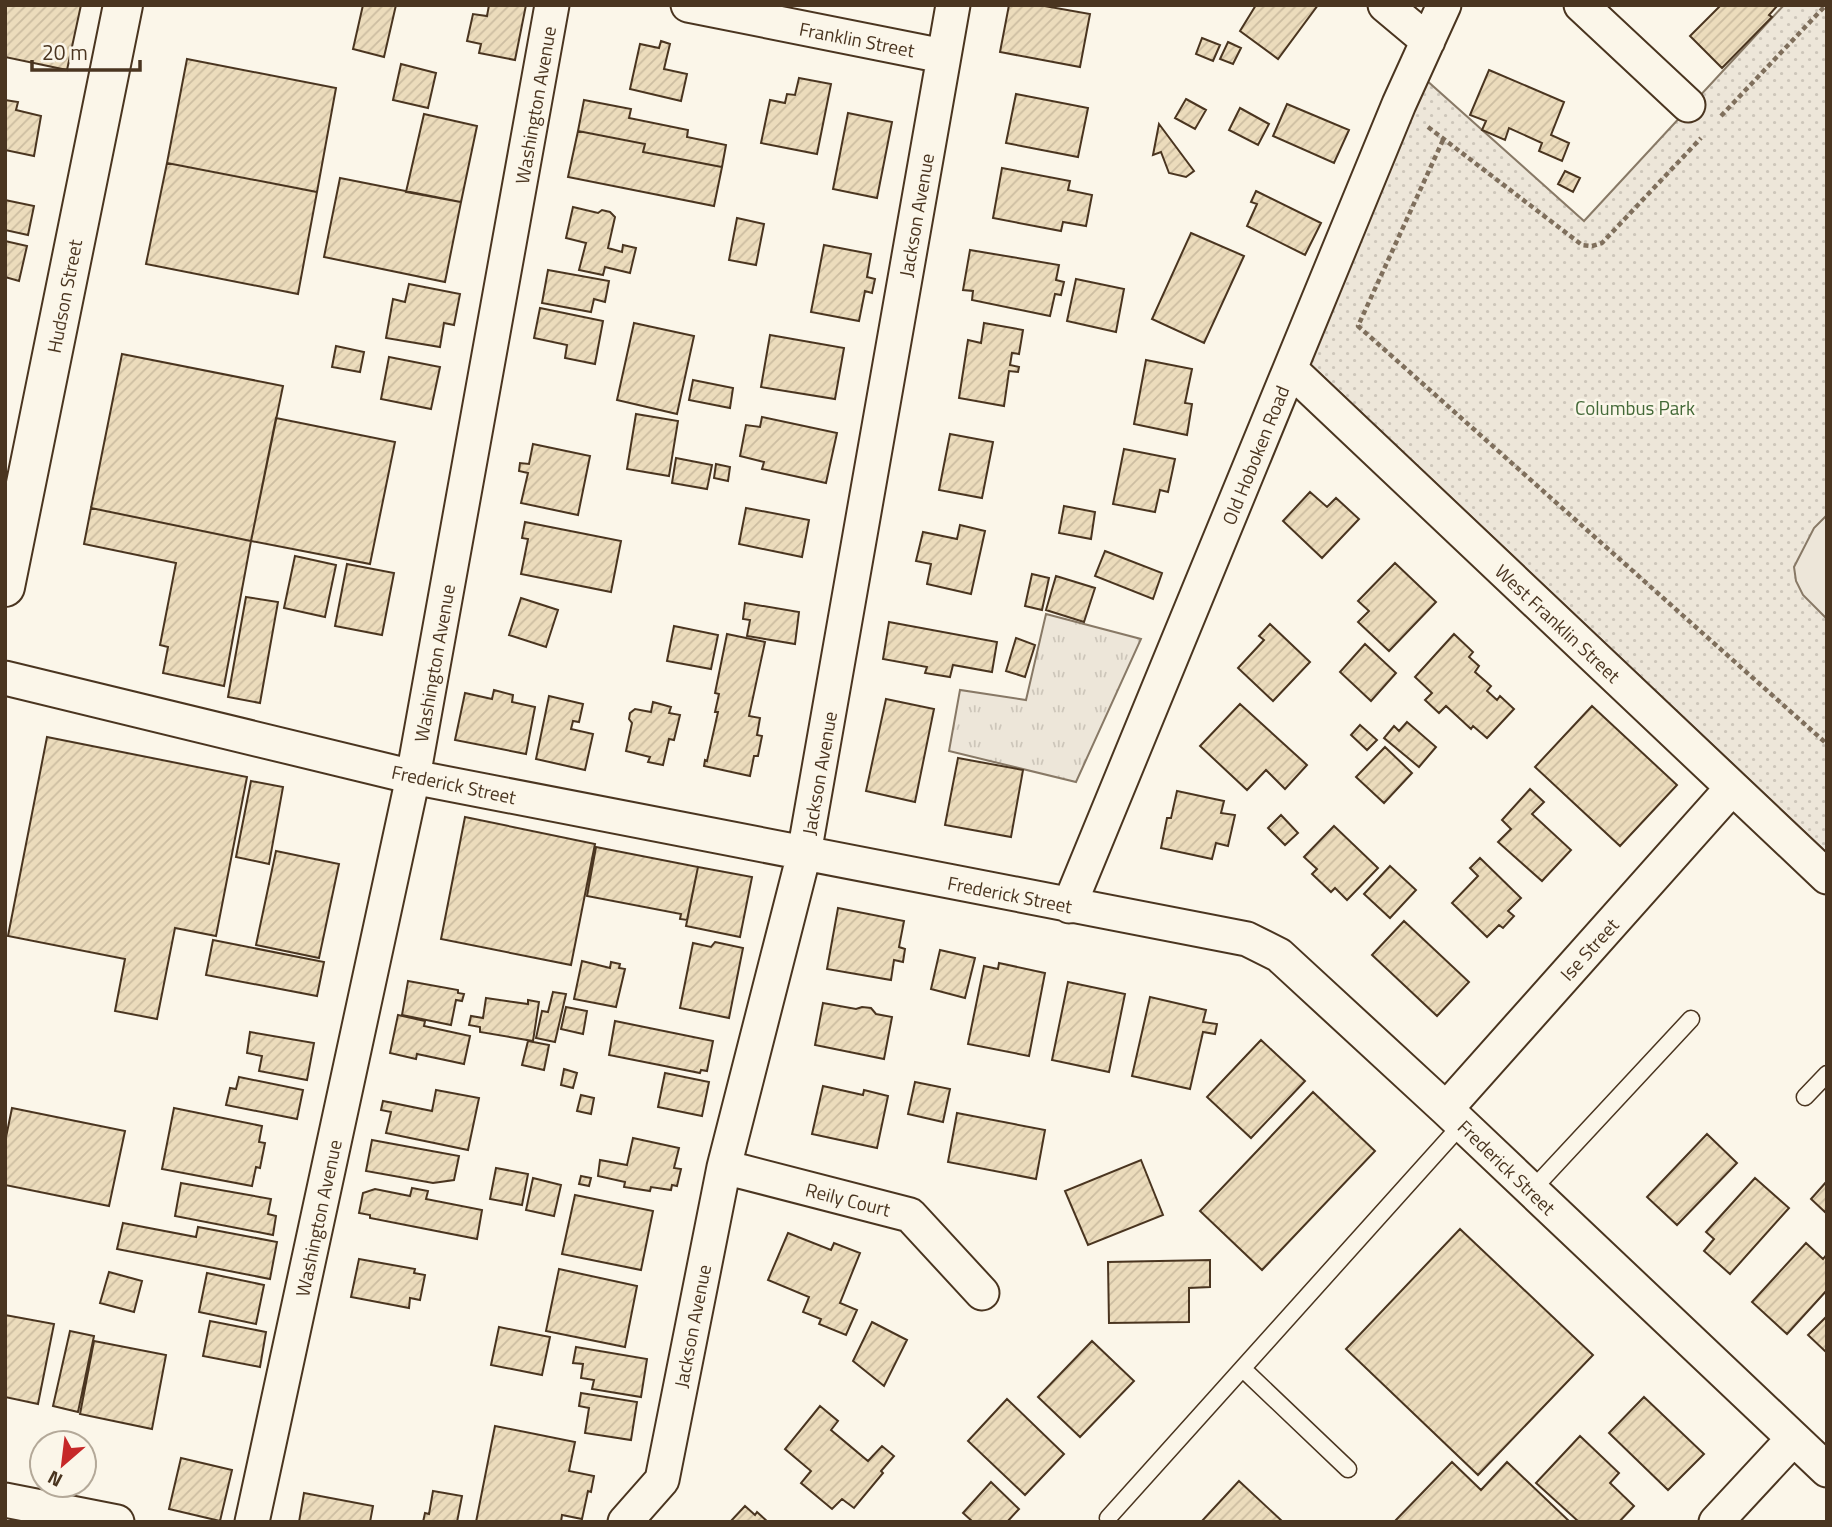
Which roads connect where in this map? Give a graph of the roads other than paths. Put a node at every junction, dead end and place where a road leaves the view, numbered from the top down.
1 (123, 5) edge
2 (552, 5) edge
3 (688, 5) edge
4 (953, 5) edge
5 (1385, 5) edge
6 (1444, 5) edge
7 (1581, 5) edge
8 (1428, 41) junction
9 (943, 56) junction
10 (1688, 105) dead end
11 (1290, 369) junction
12 (5, 587) edge
13 (5, 678) edge
14 (413, 777) junction
15 (1732, 788) junction
16 (804, 854) junction
17 (1827, 877) edge
18 (1069, 906) junction
19 (1691, 1019) dead end
20 (1827, 1074) edge
21 (1805, 1097) dead end
22 (1454, 1117) junction
23 (724, 1167) junction
24 (1531, 1191) junction
25 (982, 1293) dead end
26 (1243, 1369) junction
27 (1793, 1439) junction
28 (1348, 1469) dead end
29 (1827, 1470) edge
30 (5, 1500) edge
31 (1108, 1518) dead end
32 (117, 1522) edge
33 (251, 1522) edge
34 (625, 1522) edge
35 (1716, 1522) edge

1 - 12 main road, Hudson Street
2 - 14 street, Washington Avenue
3 - 9 street, Franklin Street
4 - 9 street, Jackson Avenue
5 - 8 street
6 - 8 street, Old Hoboken Road
7 - 10 street
8 - 11 street, Old Hoboken Road
9 - 16 street, Jackson Avenue
11 - 15 street, West Franklin Street
11 - 18 street, Old Hoboken Road
13 - 14 street, Frederick Street
14 - 16 street, Frederick Street
14 - 33 street, Washington Avenue
15 - 17 street, West Franklin Street
15 - 22 street, Ise Street
16 - 18 street, Frederick Street
16 - 23 street, Jackson Avenue
18 - 22 street, Frederick Street
19 - 24 lane
20 - 21 lane
22 - 24 street, Frederick Street
22 - 26 lane
23 - 25 street, Reily Court
23 - 34 street, Jackson Avenue
24 - 27 street, Frederick Street
26 - 28 lane
26 - 31 lane
27 - 29 street, Frederick Street
27 - 35 street
30 - 32 street

